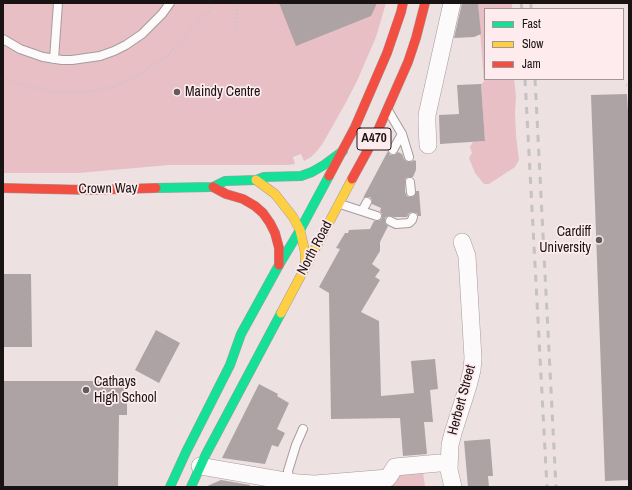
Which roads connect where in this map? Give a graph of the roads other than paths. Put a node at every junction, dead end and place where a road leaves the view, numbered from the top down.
1 (58, 3) edge
2 (170, 3) edge
3 (403, 3) edge
4 (425, 3) edge
5 (452, 3) edge
6 (416, 38) junction
7 (3, 39) edge
8 (442, 47) junction
9 (54, 59) junction
10 (388, 109) junction
11 (402, 134) junction
12 (428, 145) dead end
13 (393, 150) dead end
14 (343, 151) junction
15 (405, 152) dead end
16 (256, 180) junction
17 (410, 182) dead end
18 (213, 187) junction
19 (3, 188) edge
20 (411, 192) dead end
21 (367, 202) dead end
22 (339, 204) junction
23 (375, 206) dead end
24 (362, 211) junction
25 (413, 217) dead end
26 (390, 221) dead end
27 (300, 230) junction
28 (462, 242) dead end
29 (279, 265) junction
30 (305, 266) junction
31 (303, 429) dead end
32 (439, 463) dead end
33 (200, 466) junction
34 (289, 481) junction
35 (170, 487) edge
36 (191, 487) edge
37 (453, 487) edge

1 - 9 lane
2 - 9 lane
3 - 14 main road, North Road / A470
4 - 6 main road, North Road / A470
5 - 8 street
6 - 8 street
6 - 10 main road, North Road / A470
7 - 9 lane
8 - 12 street
10 - 11 lane
10 - 22 main road, North Road / A470
11 - 13 lane
11 - 15 lane
14 - 16 main road, Crown Way
14 - 27 main road, North Road / A470
16 - 18 main road, Crown Way
16 - 27 main road
17 - 20 lane
18 - 19 main road, Crown Way
18 - 29 main road, Crown Way
21 - 24 lane
22 - 24 lane
22 - 30 main road, North Road / A470
23 - 24 lane
25 - 26 lane
27 - 29 main road, North Road / A470
27 - 30 main road
28 - 37 street, Herbert Street
29 - 35 main road, North Road / A470
30 - 33 main road, North Road / A470
31 - 34 lane
32 - 34 street
33 - 34 street
33 - 36 main road, North Road / A470

